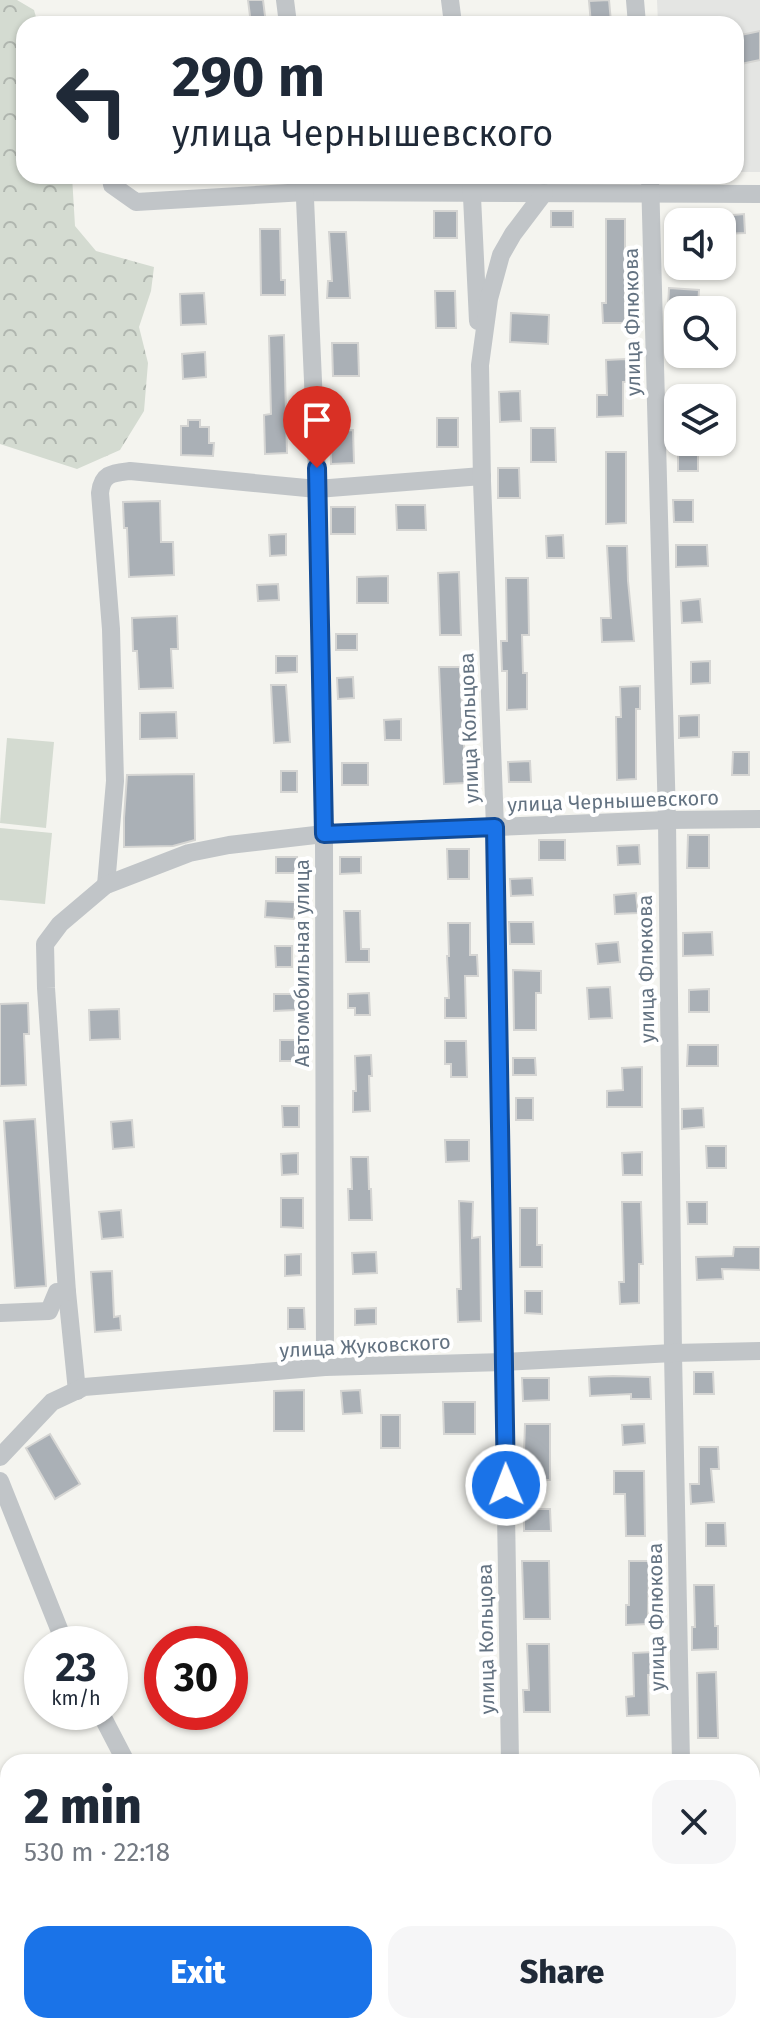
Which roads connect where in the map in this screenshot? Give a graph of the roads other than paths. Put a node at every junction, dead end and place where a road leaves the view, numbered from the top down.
1 (112, 184) edge
2 (305, 184) edge
3 (472, 184) edge
4 (650, 184) edge
5 (544, 193) junction
6 (760, 194) edge
7 (480, 365) junction
8 (482, 476) junction
9 (317, 489) junction
10 (760, 819) edge
11 (667, 820) junction
12 (495, 827) junction
13 (324, 834) junction
14 (106, 885) junction
15 (67, 1292) junction
16 (0, 1313) edge
17 (760, 1351) edge
18 (673, 1353) junction
19 (504, 1362) junction
20 (325, 1367) junction
21 (77, 1391) junction
22 (0, 1457) edge
23 (0, 1481) edge
24 (58, 1626) edge
25 (109, 1730) edge
26 (122, 1754) edge
27 (510, 1754) edge
28 (681, 1754) edge

1 - 2 street
2 - 3 street
2 - 9 street, Автомобильная улица
3 - 5 street
3 - 7 street, улица Кольцова
4 - 5 street
4 - 6 street
4 - 11 street, улица Флюкова
5 - 7 street, улица Кольцова
7 - 8 street, улица Кольцова
8 - 9 street
8 - 12 street, улица Кольцова
9 - 13 street, Автомобильная улица
9 - 14 street
10 - 11 street, улица Чернышевского
11 - 12 street, улица Чернышевского
11 - 18 street, улица Флюкова
12 - 13 street, улица Чернышевского
12 - 19 street, улица Кольцова
13 - 14 street, улица Чернышевского
13 - 20 street, Автомобильная улица
14 - 15 street, улица Чернышевского
15 - 16 street
15 - 21 street, улица Чернышевского
17 - 18 street, улица Жуковского
18 - 19 street, улица Жуковского
18 - 28 street, улица Флюкова
19 - 20 street, улица Жуковского
19 - 27 street, улица Кольцова
20 - 21 street, улица Жуковского
21 - 22 street, улица Жуковского
23 - 24 street
25 - 26 street

